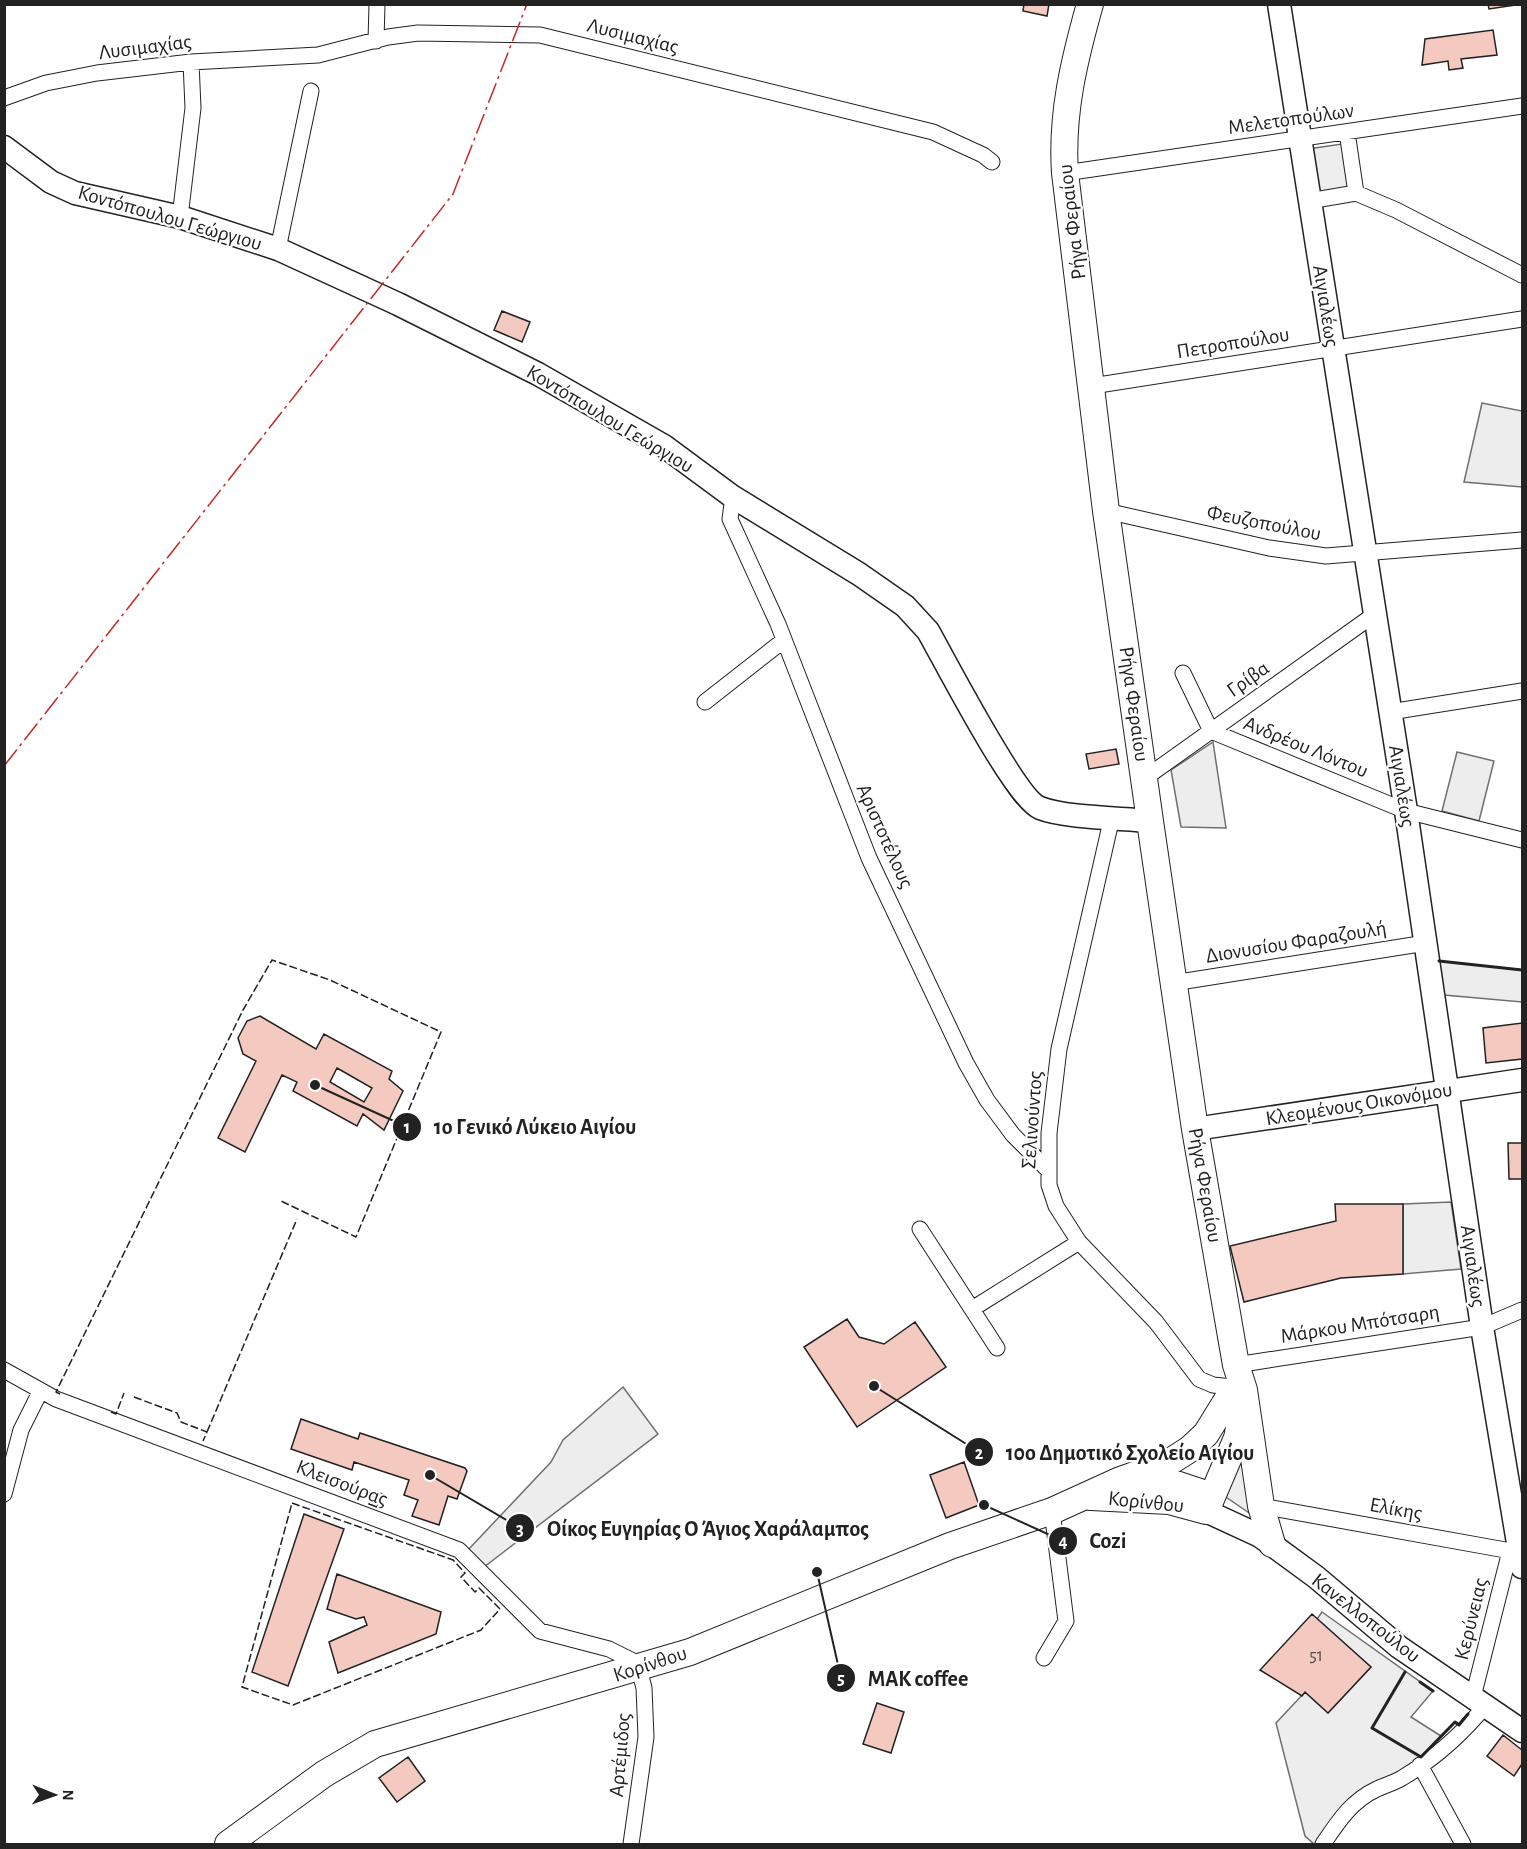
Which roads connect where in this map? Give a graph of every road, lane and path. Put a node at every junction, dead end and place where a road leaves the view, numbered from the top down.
1 (376, 4) edge
2 (1090, 4) edge
3 (1279, 4) edge
4 (376, 41) junction
5 (191, 62) junction
6 (311, 91) dead end
7 (4, 98) edge
8 (1522, 106) edge
9 (1347, 132) junction
10 (1300, 139) junction
11 (4, 147) edge
12 (992, 162) dead end
13 (1065, 173) junction
14 (1356, 193) junction
15 (1310, 201) junction
16 (180, 217) junction
17 (278, 249) junction
18 (1522, 275) edge
19 (1522, 319) edge
20 (1333, 349) junction
21 (1092, 386) junction
22 (733, 497) junction
23 (1106, 511) junction
24 (1522, 540) edge
25 (1365, 551) junction
26 (1375, 614) junction
27 (784, 640) junction
28 (1183, 673) dead end
29 (1522, 691) edge
30 (705, 702) dead end
31 (1390, 712) junction
32 (1211, 731) junction
33 (1145, 778) junction
34 (1406, 811) junction
35 (1112, 817) junction
36 (1150, 821) junction
37 (1522, 840) edge
38 (1426, 943) junction
39 (1173, 983) junction
40 (1522, 1080) edge
41 (1447, 1091) junction
42 (1195, 1129) junction
43 (1048, 1170) junction
44 (920, 1228) dead end
45 (1079, 1242) junction
46 (972, 1309) junction
47 (1522, 1310) edge
48 (1482, 1327) junction
49 (997, 1348) dead end
50 (4, 1370) edge
51 (1236, 1387) junction
52 (40, 1392) junction
53 (1118, 1481) junction
54 (4, 1494) edge
55 (1085, 1497) junction
56 (1202, 1501) junction
57 (1262, 1506) junction
58 (1052, 1511) junction
59 (1266, 1540) junction
60 (1520, 1556) edge
61 (1044, 1658) dead end
62 (639, 1669) junction
63 (1479, 1701) junction
64 (1522, 1731) edge
65 (1420, 1765) junction
66 (228, 1845) edge
67 (631, 1845) edge
68 (1323, 1845) edge
69 (1463, 1845) edge

1 - 4 street
2 - 13 main road, Ρήγα Φεραίου
3 - 10 street, Αιγιαλέως
4 - 5 street, Λυσιμαχίας
4 - 12 street, Λυσιμαχίας
5 - 7 street, Λυσιμαχίας
5 - 16 street
6 - 17 street
8 - 9 street, Μελετοπούλων
9 - 10 street, Μελετοπούλων
9 - 14 street
10 - 13 street, Μελετοπούλων
10 - 15 street, Αιγιαλέως
11 - 16 street, Κοντόπουλου Γεώργιου
13 - 21 main road, Ρήγα Φεραίου
14 - 15 street
14 - 18 street
15 - 20 street, Αιγιαλέως
16 - 17 street, Κοντόπουλου Γεώργιου
17 - 22 street, Κοντόπουλου Γεώργιου
19 - 20 street, Πετροπούλου
20 - 21 street, Πετροπούλου
20 - 25 street, Αιγιαλέως
21 - 23 main road, Ρήγα Φεραίου
22 - 27 street, Αριστοτέλους
22 - 35 street, Κοντόπουλου Γεώργιου
23 - 25 street, Φευζοπούλου
23 - 33 main road, Ρήγα Φεραίου
24 - 25 street, Φευζοπούλου
25 - 26 street, Αιγιαλέως
26 - 31 street, Αιγιαλέως
26 - 32 street, Γρίβα
27 - 30 street
27 - 43 street, Αριστοτέλους
28 - 32 street
29 - 31 street
31 - 34 street, Αιγιαλέως
32 - 33 street, Γρίβα
32 - 34 street, Ανδρέου Λόντου
33 - 36 main road, Ρήγα Φεραίου
34 - 37 street, Ανδρέου Λόντου
34 - 38 street, Αιγιαλέως
35 - 36 street, Κοντόπουλου Γεώργιου
35 - 43 street, Σελινούντος
36 - 39 main road, Ρήγα Φεραίου
38 - 39 street, Διονυσίου Φαραζουλή
38 - 41 street, Αιγιαλέως
39 - 42 main road, Ρήγα Φεραίου
40 - 41 street, Κλεομένους Οικονόμου
41 - 42 street, Κλεομένους Οικονόμου
41 - 48 street, Αιγιαλέως
42 - 51 main road, Ρήγα Φεραίου
43 - 45 street, Σελινούντος
44 - 46 street
45 - 46 street
45 - 51 street, Σελινούντος
46 - 49 street
47 - 48 street, Μάρκου Μπότσαρη
48 - 51 street, Μάρκου Μπότσαρη
48 - 60 street, Αιγιαλέως
50 - 52 street, Κλεισούρας
51 - 53 main road, Κορίνθου
51 - 56 main road
51 - 57 main road, Ρήγα Φεραίου
52 - 54 street
52 - 62 street, Κλεισούρας
53 - 55 main road, Κορίνθου
53 - 56 main road
55 - 56 main road, Κορίνθου
55 - 58 main road, Κορίνθου
56 - 59 street, Κανελλοπούλου
57 - 59 main road, Ρήγα Φεραίου
57 - 60 street, Ελίκης
58 - 61 street
58 - 62 main road, Κορίνθου
59 - 63 street, Κανελλοπούλου
60 - 63 street, Κερύνειας
62 - 66 main road, Κορίνθου
62 - 67 street, Αρτέμιδος
63 - 64 street, Κανελλοπούλου
63 - 65 street
65 - 68 street
65 - 69 street

